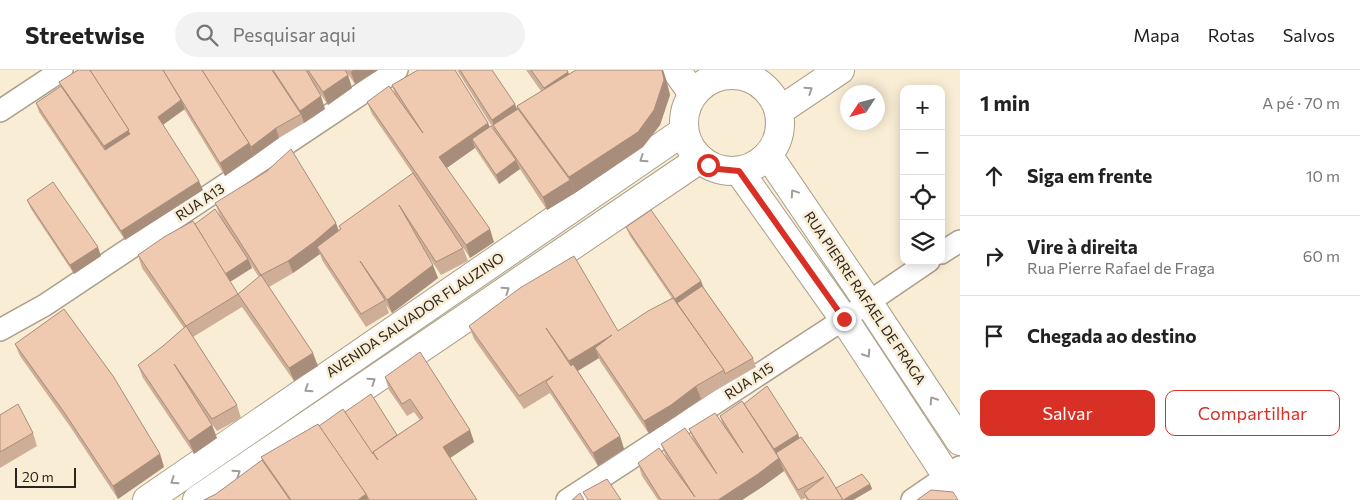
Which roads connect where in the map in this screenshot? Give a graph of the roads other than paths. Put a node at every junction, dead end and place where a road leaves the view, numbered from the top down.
1 (62, 70) edge
2 (397, 70) edge
3 (676, 70) edge
4 (840, 70) edge
5 (718, 73) edge
6 (762, 75) edge
7 (693, 94) junction
8 (779, 110) junction
9 (0, 111) edge
10 (684, 131) junction
11 (768, 155) junction
12 (700, 159) junction
13 (739, 171) junction
14 (960, 241) edge
15 (945, 250) edge
16 (923, 265) edge
17 (868, 302) junction
18 (844, 319) junction
19 (0, 330) edge
20 (960, 441) edge
21 (956, 480) edge
22 (146, 500) edge
23 (197, 500) edge
24 (567, 500) edge
25 (912, 500) edge

1 - 9 street
2 - 19 street, RUA A13
3 - 7 street
8 -> 4 street
5 - 6 street
5 - 7 street
6 - 8 street
7 - 10 street
8 - 11 street
10 - 12 street
10 -> 22 street, AVENIDA SALVADOR FLAUZINO
11 - 13 street
17 -> 11 street, RUA PIERRE RAFAEL DE FRAGA
12 - 13 street
23 -> 12 street
13 - 18 street, RUA PIERRE RAFAEL DE FRAGA
14 - 15 street
16 - 17 street, RUA A15
17 - 18 street, RUA A15
20 -> 17 street, RUA PIERRE RAFAEL DE FRAGA
18 -> 21 street, RUA PIERRE RAFAEL DE FRAGA
18 - 24 street, RUA A15
21 - 25 street

